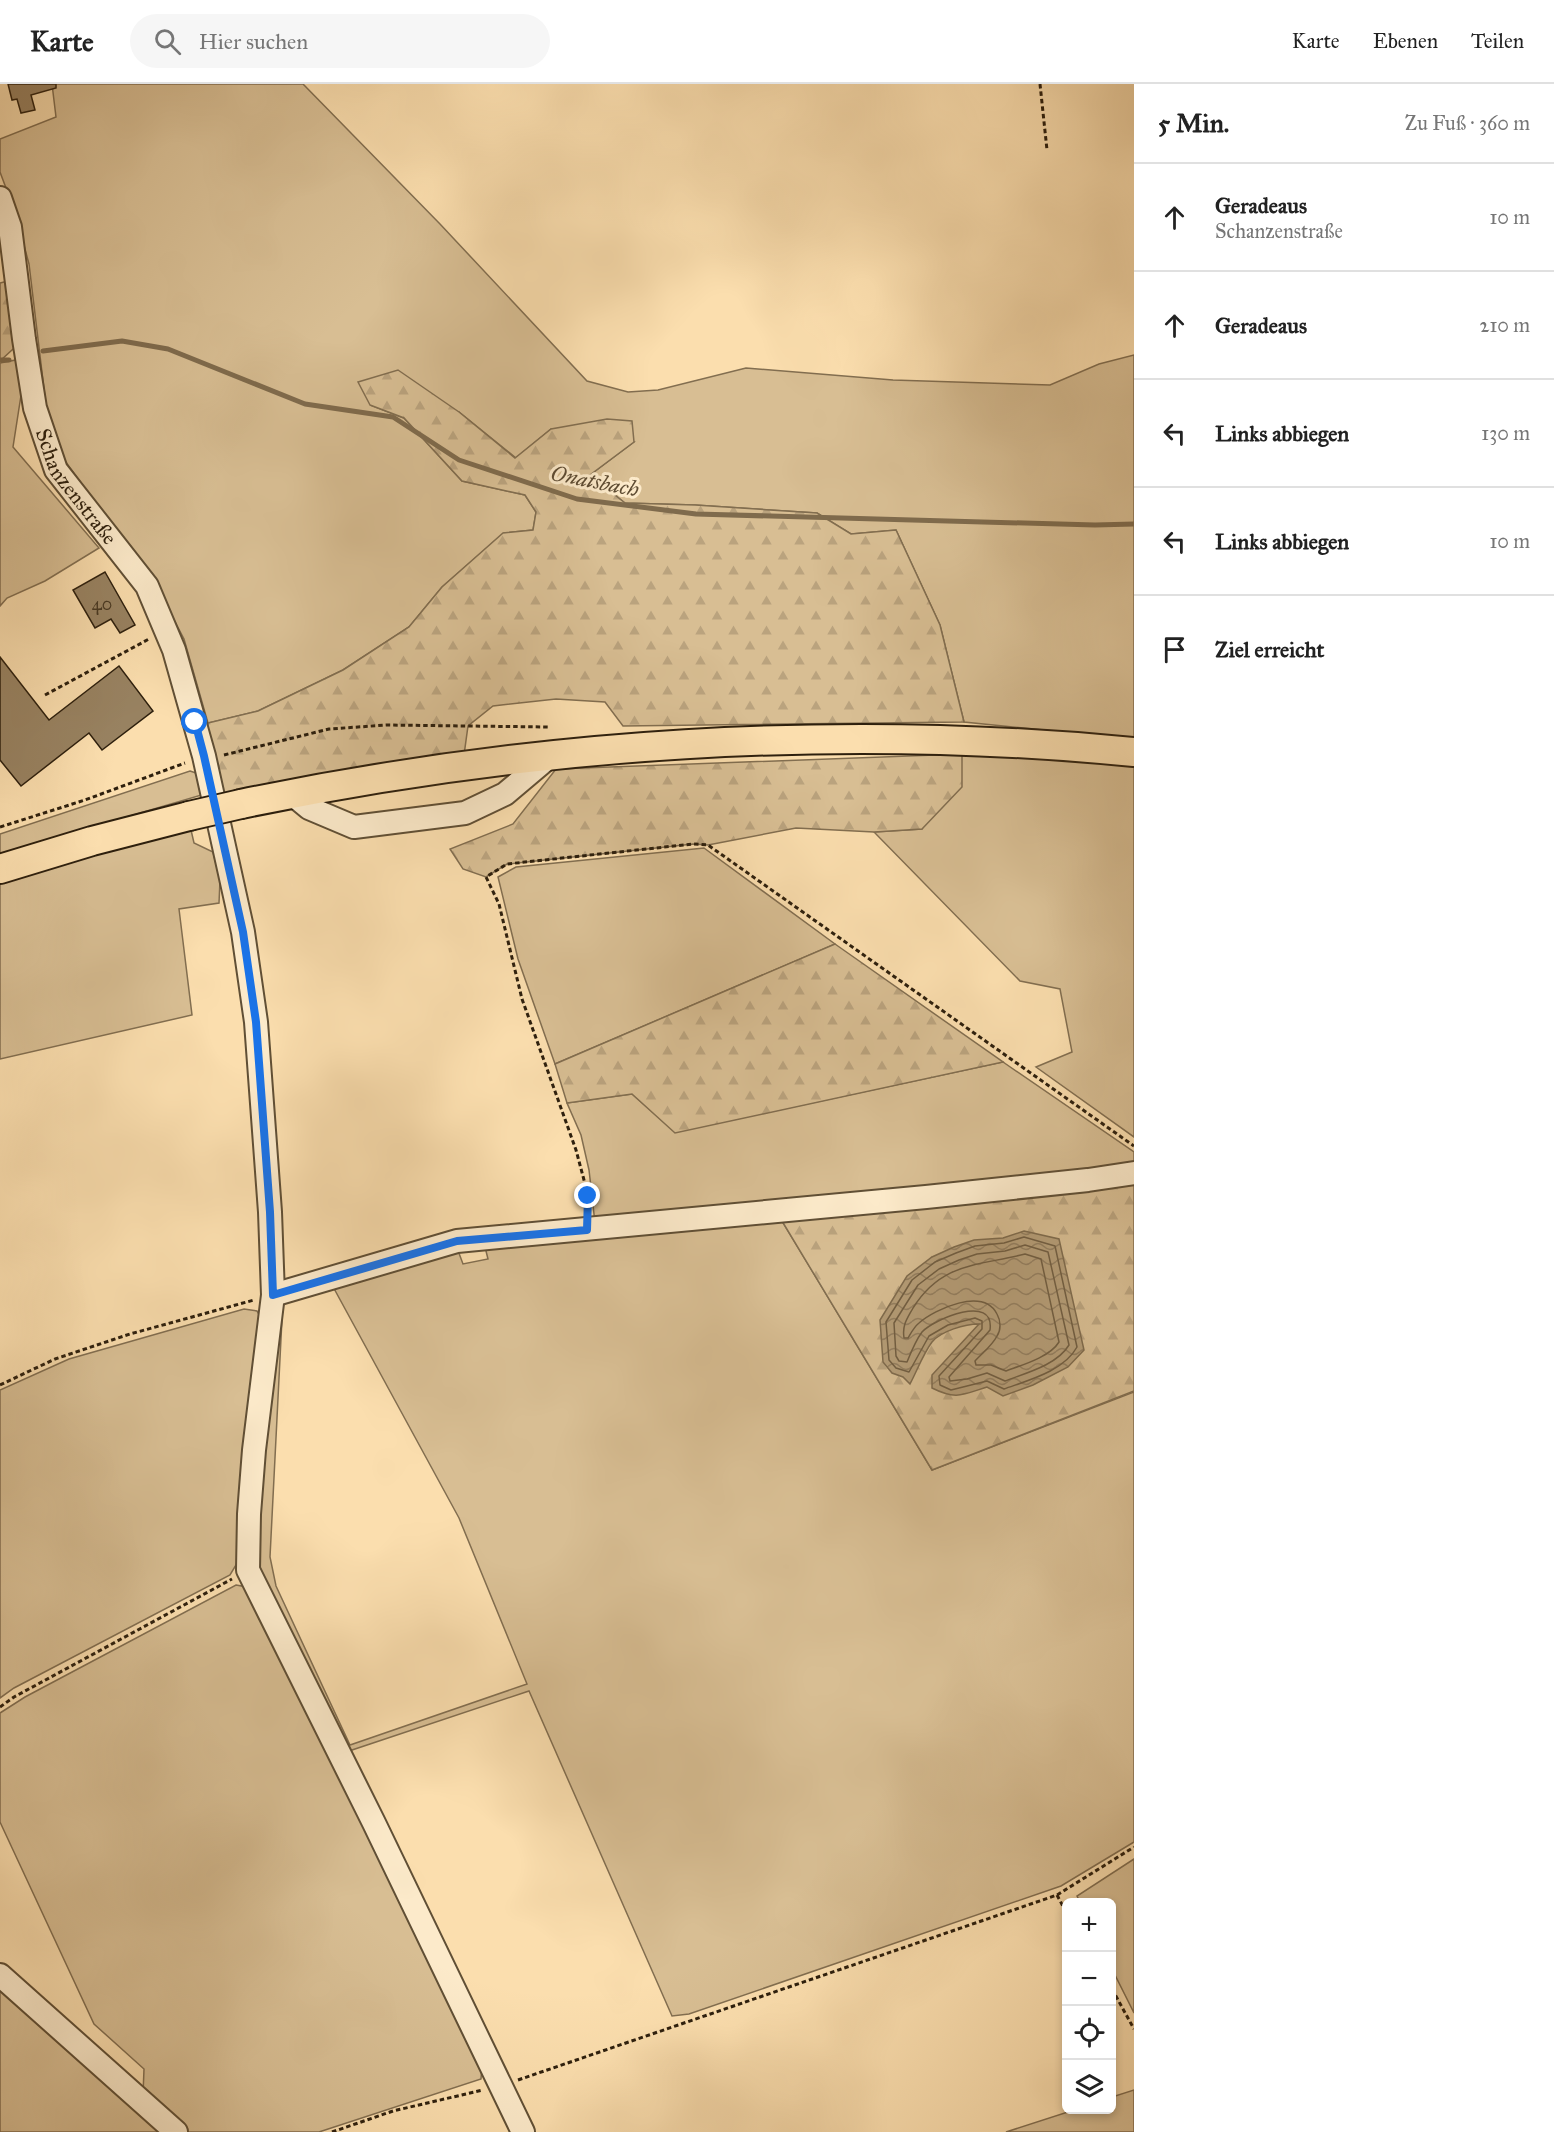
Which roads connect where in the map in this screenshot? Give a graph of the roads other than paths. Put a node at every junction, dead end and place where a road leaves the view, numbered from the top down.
1 (0, 198) edge
2 (1134, 752) edge
3 (550, 756) junction
4 (292, 794) junction
5 (0, 869) edge
6 (1134, 1173) edge
7 (273, 1295) junction
8 (0, 1975) edge
9 (176, 2132) edge
10 (523, 2132) edge

1 - 7 street, Schanzenstraße
2 - 3 main road
3 - 4 main road
3 - 4 street
4 - 5 main road, bridge
6 - 7 street
7 - 10 street, Schanzenstraße
8 - 9 street

